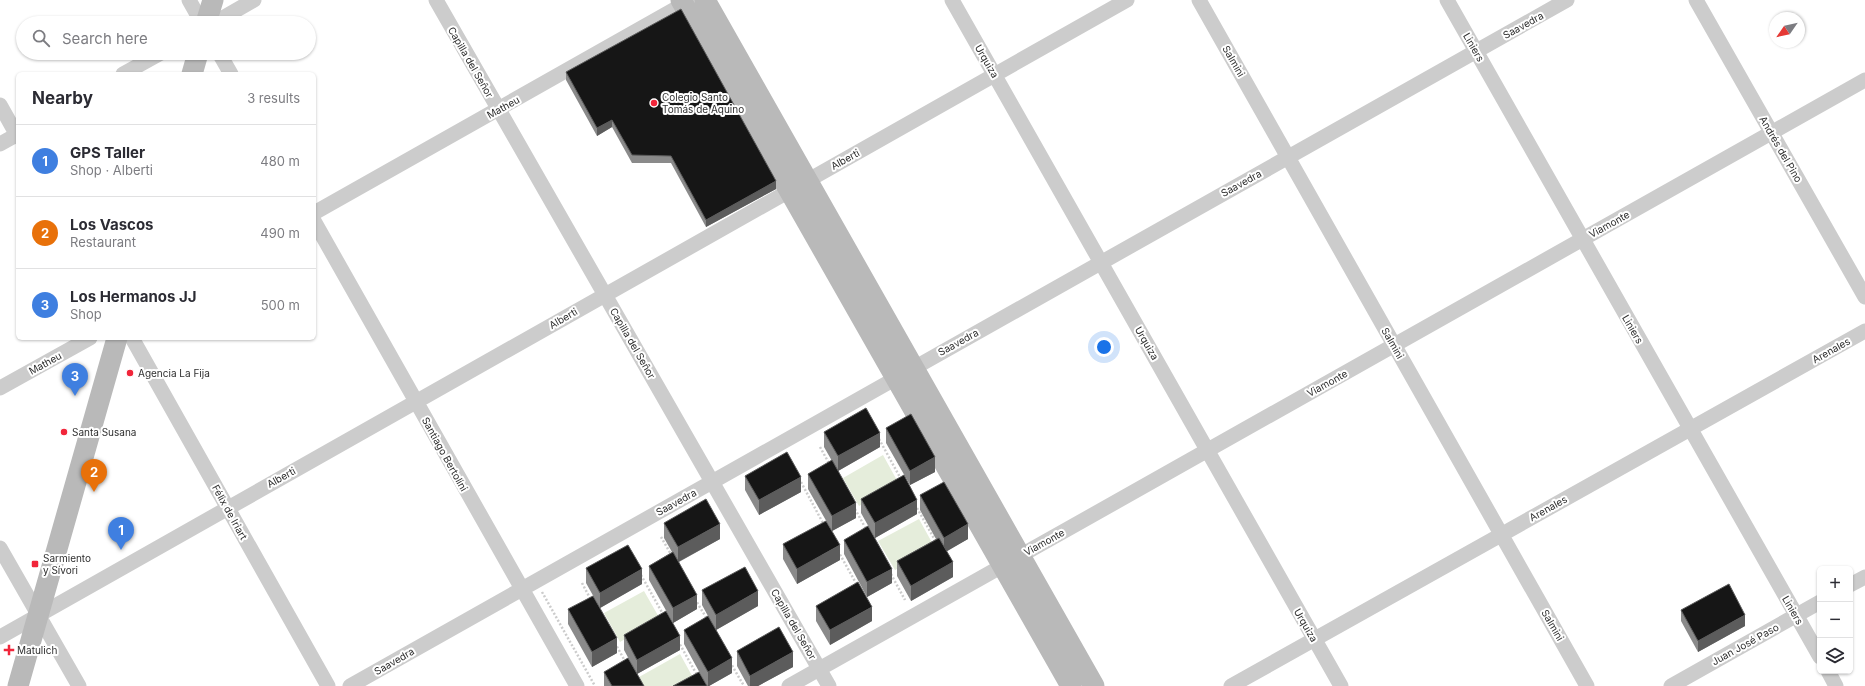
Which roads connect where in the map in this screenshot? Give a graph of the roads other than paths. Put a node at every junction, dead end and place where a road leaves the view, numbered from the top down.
1 (189, 0) edge
2 (213, 0) edge
3 (254, 0) edge
4 (436, 0) edge
5 (705, 0) edge
6 (952, 0) edge
7 (1127, 0) edge
8 (1199, 0) edge
9 (1447, 0) edge
10 (1567, 0) edge
11 (1696, 0) edge
12 (686, 2) edge
13 (198, 16) edge
14 (208, 16) edge
15 (226, 16) edge
16 (1476, 51) junction
17 (149, 60) edge
18 (196, 60) edge
19 (223, 60) edge
20 (128, 72) edge
21 (193, 72) edge
22 (230, 72) edge
23 (994, 75) junction
24 (1865, 80) edge
25 (0, 105) edge
26 (498, 109) junction
27 (16, 132) edge
28 (1772, 133) junction
29 (16, 136) edge
30 (0, 144) edge
31 (1288, 157) junction
32 (808, 180) junction
33 (789, 190) junction
34 (316, 212) edge
35 (316, 225) edge
36 (1583, 239) junction
37 (1101, 262) junction
38 (605, 294) junction
39 (1865, 298) edge
40 (1865, 331) edge
41 (86, 340) edge
42 (116, 340) edge
43 (133, 340) edge
44 (1394, 345) junction
45 (914, 367) junction
46 (895, 377) junction
47 (0, 388) edge
48 (416, 401) junction
49 (1690, 429) junction
50 (1207, 450) junction
51 (712, 481) junction
52 (227, 508) junction
53 (1502, 534) junction
54 (0, 548) edge
55 (1011, 560) junction
56 (1865, 577) edge
57 (1853, 583) edge
58 (522, 589) junction
59 (1817, 604) edge
60 (38, 615) junction
61 (1796, 615) junction
62 (0, 636) edge
63 (1314, 639) junction
64 (1817, 652) edge
65 (820, 668) junction
66 (1830, 674) edge
67 (18, 686) edge
68 (79, 686) edge
69 (328, 686) edge
70 (350, 686) edge
71 (577, 686) edge
72 (789, 686) edge
73 (829, 686) edge
74 (1071, 686) edge
75 (1094, 686) edge
76 (1231, 686) edge
77 (1341, 686) edge
78 (1587, 686) edge
79 (1671, 686) edge
80 (1836, 686) edge

1 - 13 street
2 - 14 main road
3 - 15 street
4 - 26 street, Capilla del Señor
5 - 32 main road
6 - 23 street, Urquiza
7 - 23 street, Alberti
8 - 31 street, Salmini
9 - 16 street, Liniers
10 - 16 street, Saavedra
11 - 28 street, Andrés del Pino
12 - 26 street, Matheu
12 - 33 main road
16 - 31 street, Saavedra
16 - 36 street, Liniers
17 - 20 street
18 - 21 main road
19 - 22 street
23 - 32 street, Alberti
23 - 37 street, Urquiza
24 - 28 street, Viamonte
25 - 27 street
26 - 34 street, Matheu
26 - 38 street, Capilla del Señor
28 - 36 street, Viamonte
28 - 39 street, Andrés del Pino
29 - 30 street
31 - 37 street, Saavedra
31 - 44 street, Salmini
32 - 33 street, Alberti
32 - 45 main road
33 - 38 street, Alberti
33 - 46 main road
35 - 48 street, Santiago Bertolini
36 - 44 street, Viamonte
36 - 49 street, Liniers
37 - 45 street, Saavedra
37 - 50 street, Urquiza
38 - 48 street, Alberti
38 - 51 street, Capilla del Señor
40 - 49 street, Arenales
41 - 47 street, Matheu
42 - 60 main road
43 - 52 street, Félix de Iriart
44 - 50 street, Viamonte
44 - 53 street, Salmini
45 - 46 street, Saavedra
45 - 55 main road
46 - 51 street, Saavedra
46 - 55 main road
48 - 52 street, Alberti
48 - 58 street, Santiago Bertolini
49 - 53 street, Arenales
49 - 61 street, Liniers
50 - 55 street, Viamonte
50 - 63 street, Urquiza
51 - 58 street, Saavedra
51 - 65 street, Capilla del Señor
52 - 60 street, Alberti
52 - 69 street, Félix de Iriart
53 - 63 street, Arenales
53 - 78 street, Salmini
54 - 60 street
55 - 65 street, Viamonte
55 - 74 main road
55 - 75 main road
56 - 57 street
58 - 70 street, Saavedra
58 - 71 street, Santiago Bertolini
59 - 61 street, Juan José Paso
60 - 62 street, Alberti
60 - 67 main road
60 - 68 street
61 - 64 street, Liniers
61 - 79 street, Juan José Paso
63 - 76 street, Arenales
63 - 77 street, Urquiza
65 - 72 street, Viamonte
65 - 73 street, Capilla del Señor
66 - 80 street

